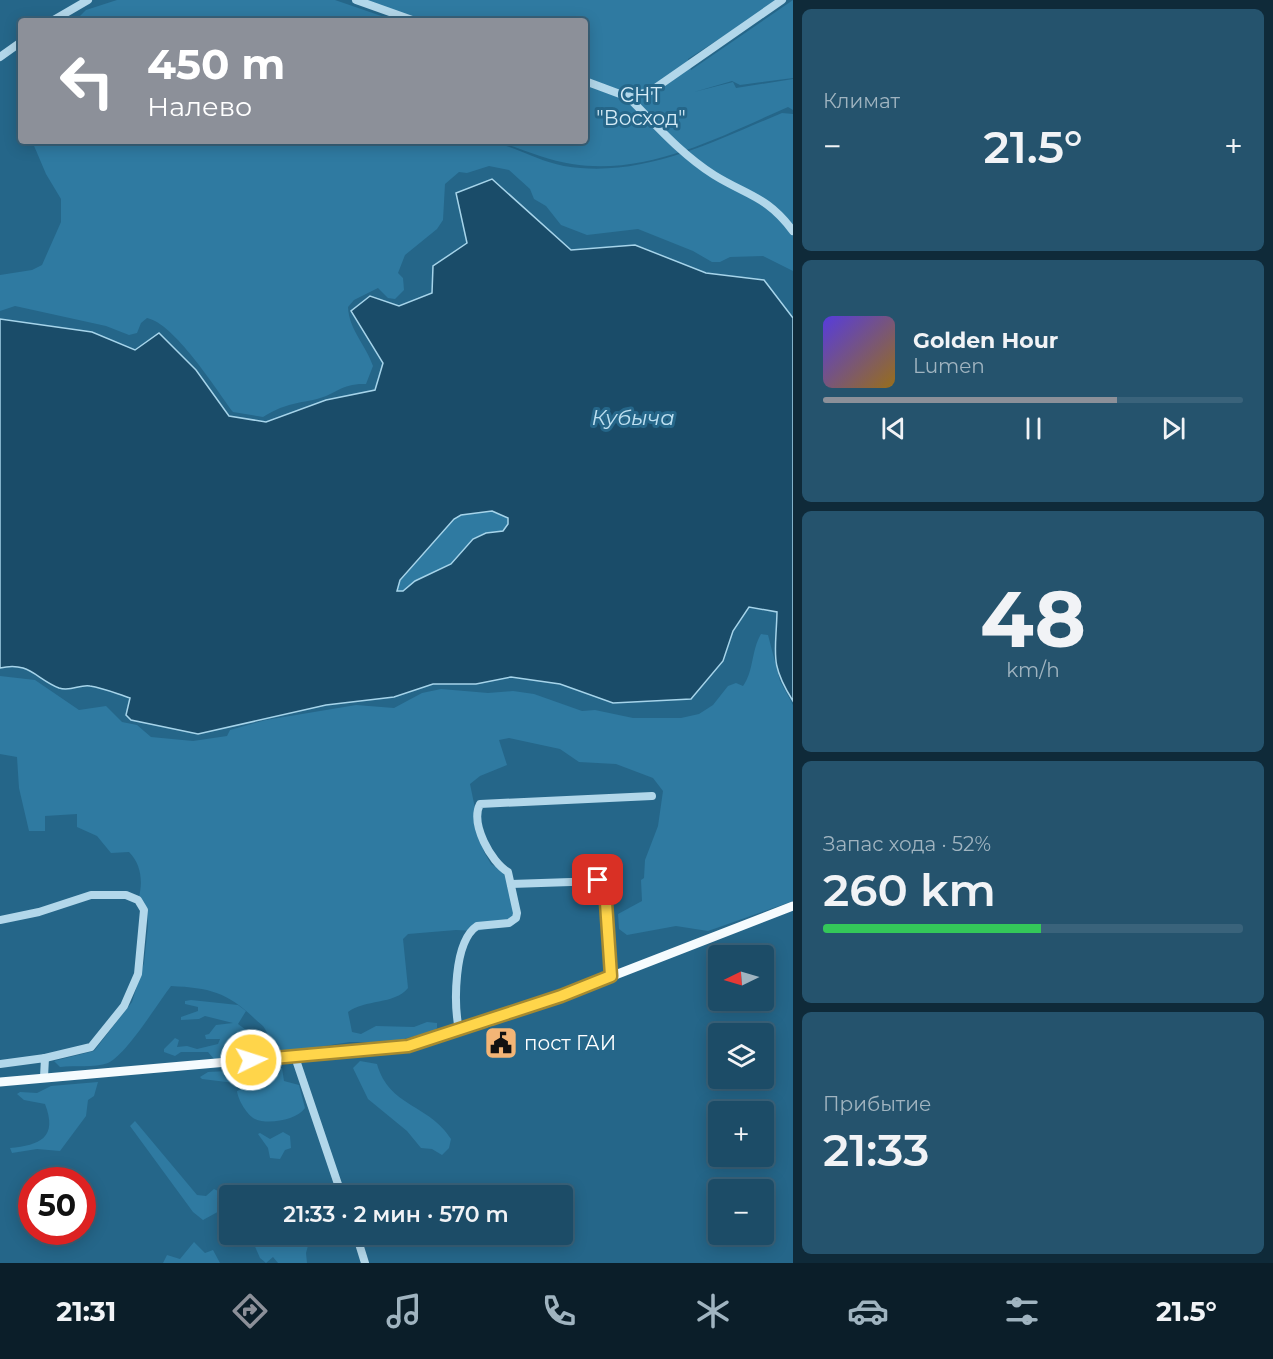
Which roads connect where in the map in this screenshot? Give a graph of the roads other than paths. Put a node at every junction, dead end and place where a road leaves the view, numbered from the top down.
1 (88, 0) edge
2 (356, 0) edge
3 (782, 0) edge
4 (57, 18) edge
5 (407, 18) edge
6 (18, 44) edge
7 (0, 57) edge
8 (588, 82) edge
9 (628, 97) junction
10 (793, 231) edge
11 (652, 795) dead end
12 (511, 884) junction
13 (793, 906) edge
14 (0, 920) edge
15 (611, 976) junction
16 (459, 1030) junction
17 (294, 1057) junction
18 (45, 1058) junction
19 (0, 1064) edge
20 (44, 1077) junction
21 (0, 1082) edge
22 (338, 1185) edge
23 (359, 1245) edge
24 (365, 1263) edge

1 - 4 street
2 - 5 street
3 - 9 street
6 - 7 street
8 - 9 street
9 - 10 street
11 - 12 street
12 - 15 street
12 - 16 street
13 - 15 main road
14 - 18 street
15 - 16 main road
16 - 17 main road
17 - 20 main road
17 - 22 street
18 - 19 street
18 - 20 street
20 - 21 main road
23 - 24 street

